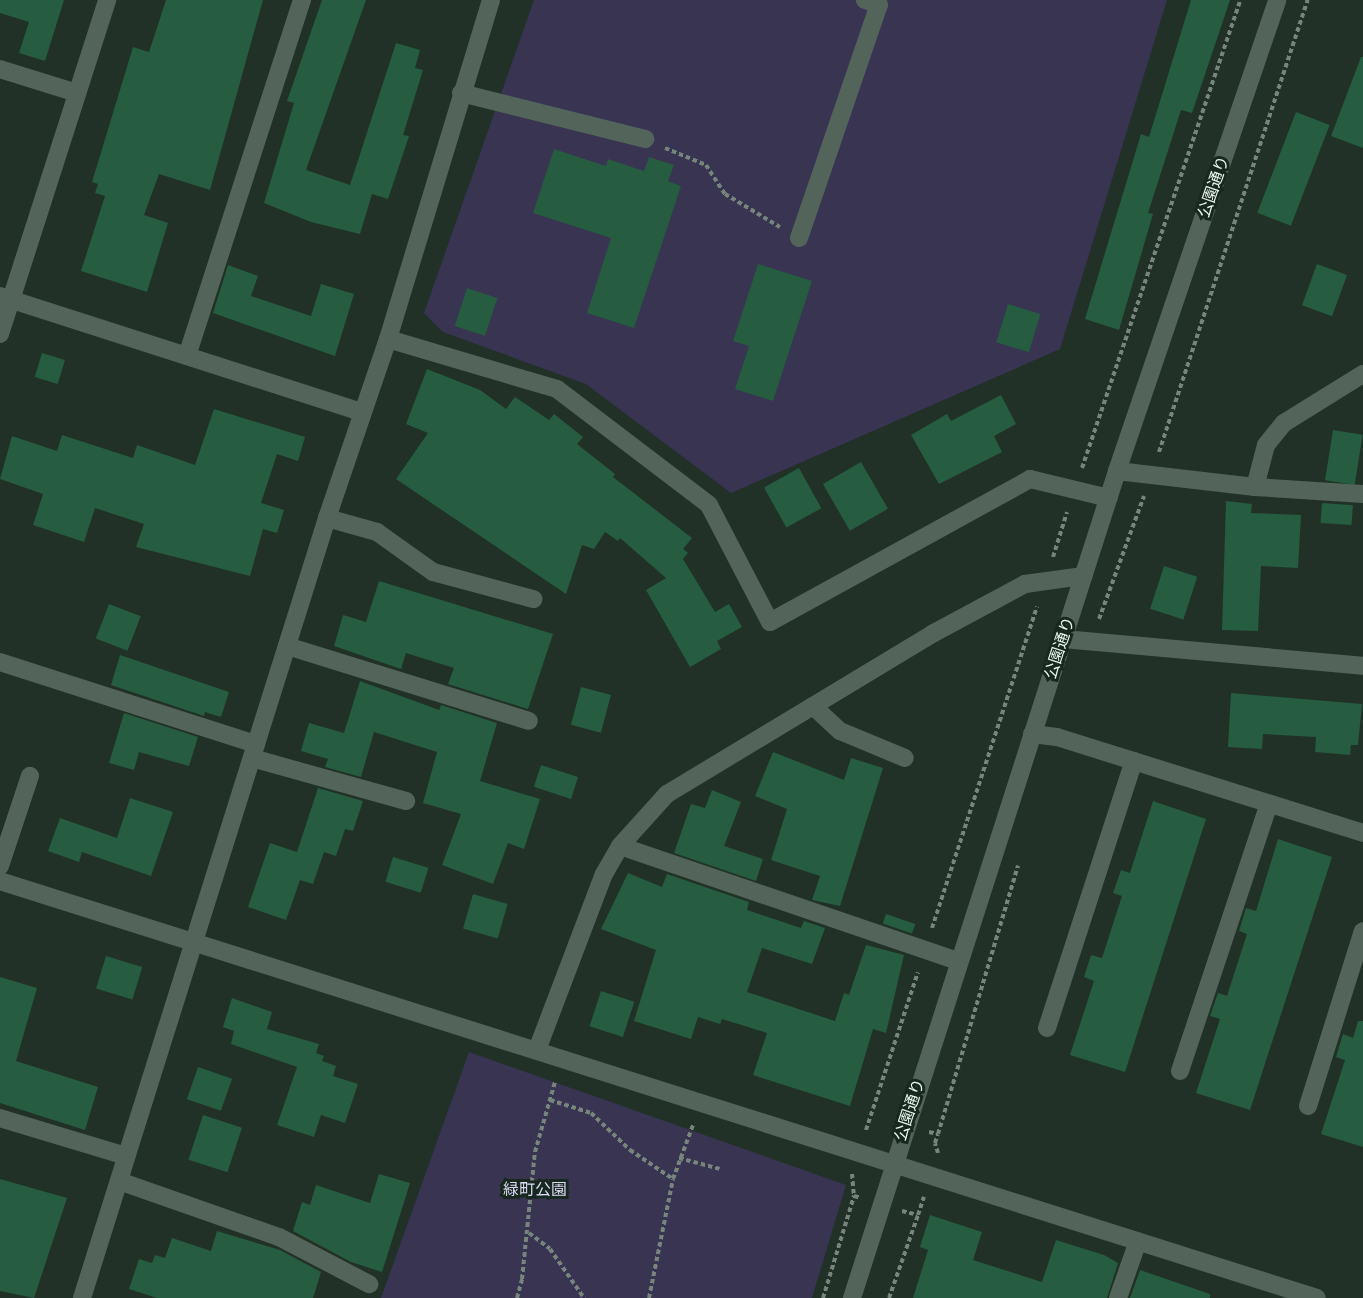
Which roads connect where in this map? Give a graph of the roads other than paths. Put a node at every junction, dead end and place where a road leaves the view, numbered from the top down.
1 (107, 0) edge
2 (302, 0) edge
3 (490, 0) edge
4 (865, 0) edge
5 (1277, 0) edge
6 (0, 69) edge
7 (77, 93) junction
8 (461, 93) junction
9 (645, 140) road end
10 (799, 238) road end
11 (5, 298) edge
12 (0, 334) edge
13 (387, 339) junction
14 (187, 356) junction
15 (1363, 374) edge
16 (361, 412) junction
17 (1118, 471) junction
18 (1255, 487) junction
19 (1363, 494) edge
20 (1109, 498) junction
21 (327, 518) junction
22 (1083, 576) junction
23 (533, 599) dead end
24 (1063, 639) junction
25 (287, 646) junction
26 (0, 662) edge
27 (1363, 666) edge
28 (813, 706) junction
29 (529, 721) dead end
30 (1032, 734) junction
31 (254, 751) junction
32 (905, 758) dead end
33 (1134, 761) junction
34 (30, 776) dead end
35 (406, 801) dead end
36 (1269, 803) junction
37 (1363, 833) edge
38 (620, 846) junction
39 (0, 866) edge
40 (0, 881) edge
41 (1363, 931) edge
42 (194, 942) junction
43 (957, 961) junction
44 (1047, 1028) dead end
45 (537, 1050) junction
46 (1180, 1071) dead end
47 (1308, 1106) dead end
48 (0, 1118) edge
49 (126, 1156) junction
50 (893, 1162) junction
51 (119, 1181) junction
52 (1138, 1241) junction
53 (369, 1284) dead end
54 (82, 1298) edge
55 (853, 1298) edge
56 (1118, 1298) edge
57 (1317, 1298) edge

1 - 7 street
2 - 14 street
3 - 8 street
4 - 10 street
5 - 17 street, 公園通り
6 - 7 street
7 - 11 street
8 - 9 street
8 - 13 street
11 - 12 street
11 - 14 street
13 - 16 street
13 - 20 street
14 - 16 street
15 - 18 street
16 - 21 street
17 - 18 street
17 - 20 street, 公園通り
18 - 19 street
20 - 22 street, 公園通り
21 - 23 street
21 - 25 street
22 - 24 street, 公園通り
22 - 28 street
24 - 27 street
24 - 30 street, 公園通り
25 - 29 street
25 - 31 street
26 - 31 street
28 - 32 street
28 - 38 street
30 - 33 street
30 - 43 street, 公園通り
31 - 35 street
31 - 42 street
33 - 36 street
33 - 44 street
34 - 39 street
36 - 37 street
36 - 46 street
38 - 43 street
38 - 45 street
40 - 42 street
41 - 47 street
42 - 45 street
42 - 49 street
43 - 50 street, 公園通り
45 - 50 street
48 - 49 street
49 - 51 street
50 - 52 street
50 - 55 street, 公園通り
51 - 53 street
51 - 54 street
52 - 56 street
52 - 57 street

